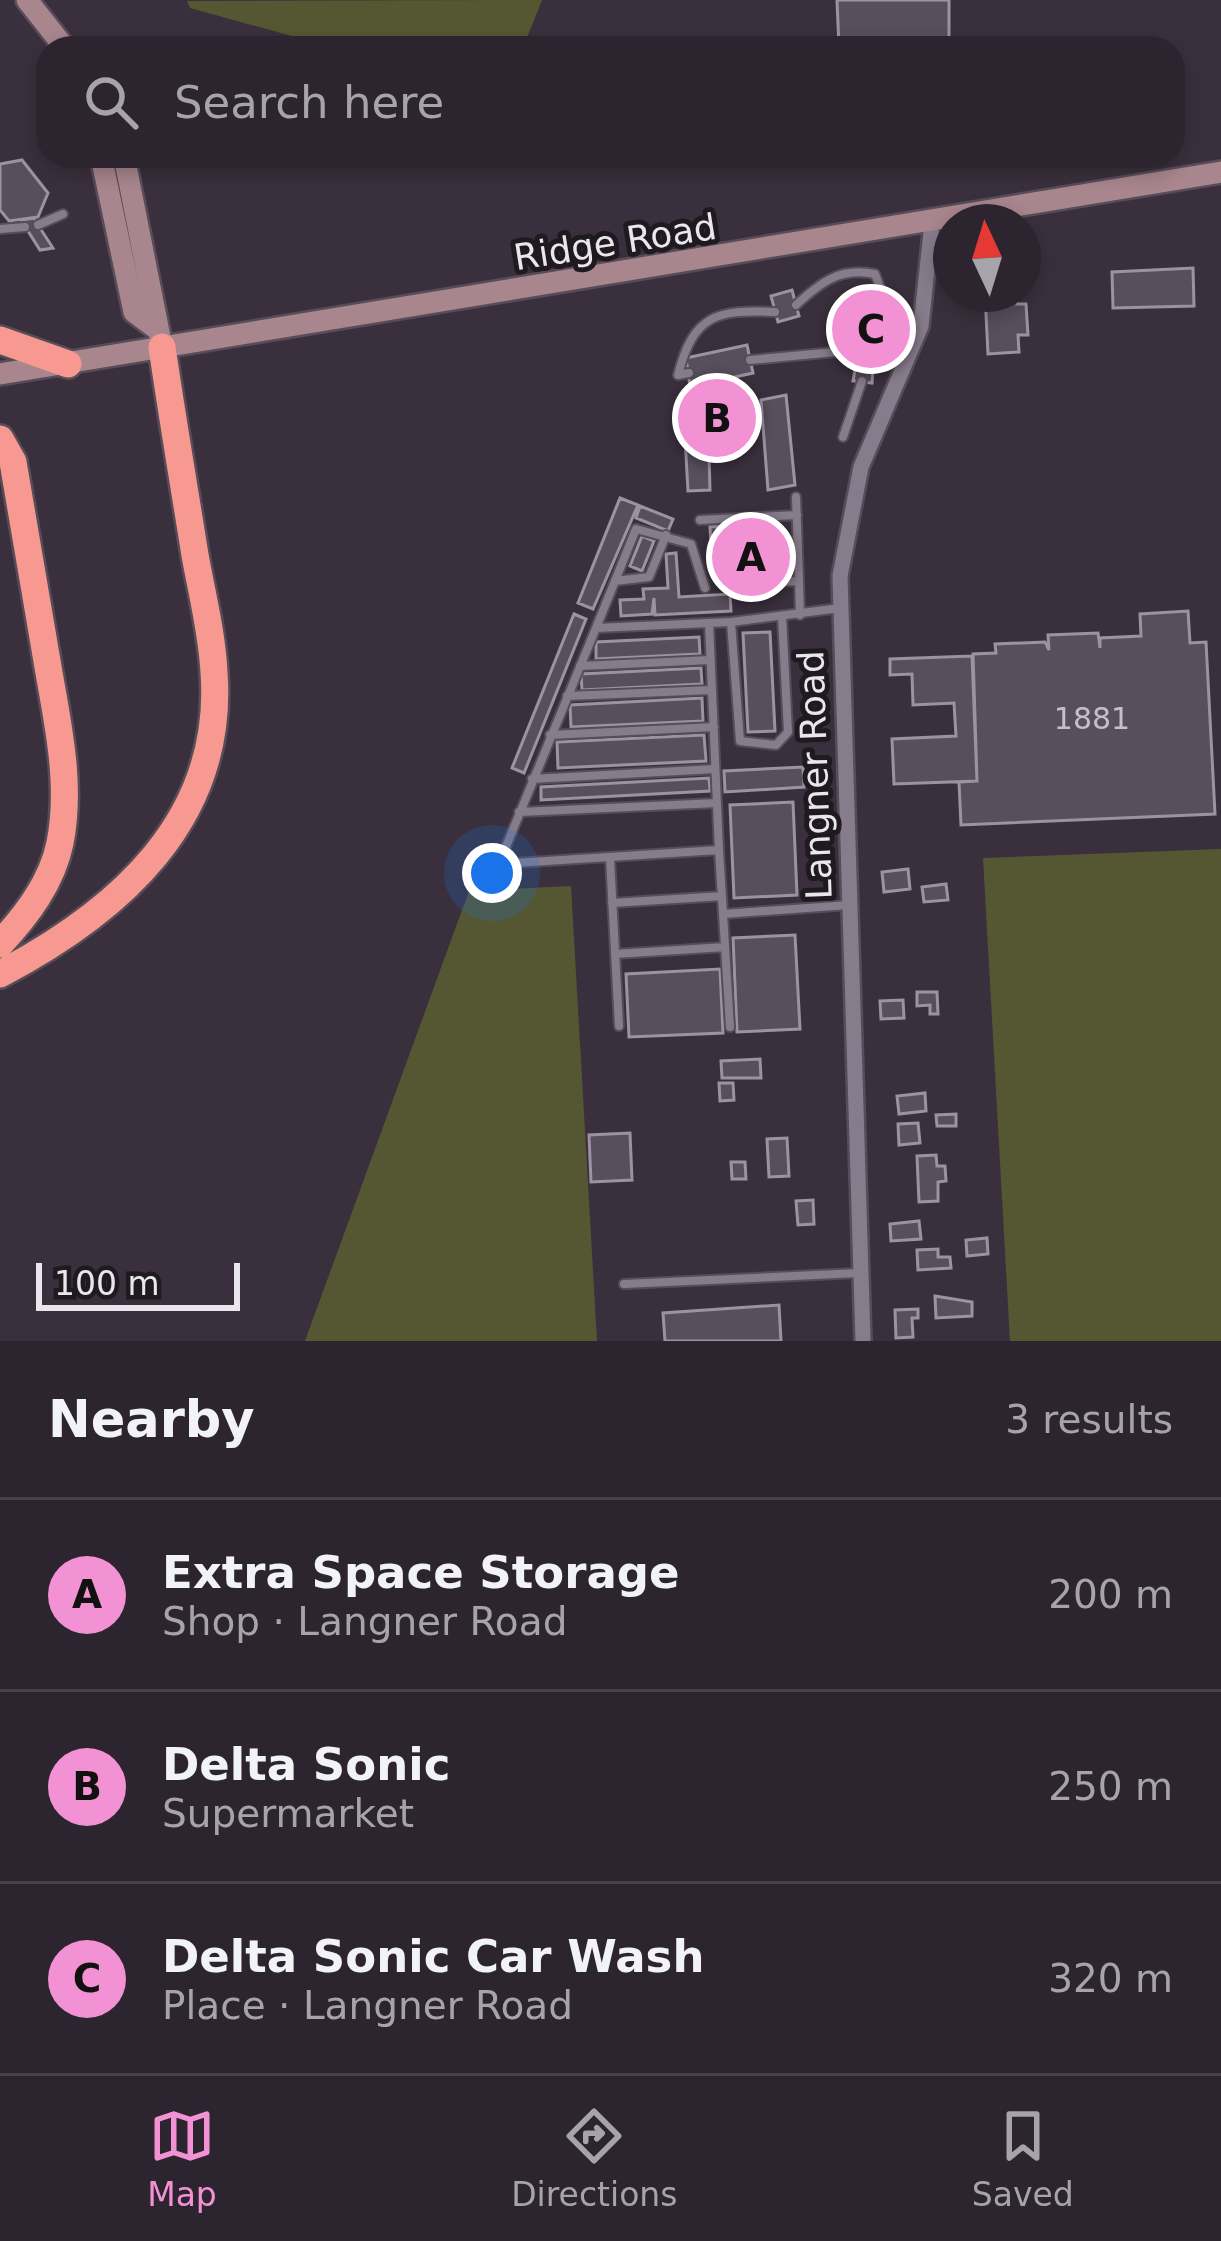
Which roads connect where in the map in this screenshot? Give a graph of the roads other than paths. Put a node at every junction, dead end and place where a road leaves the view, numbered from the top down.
1 (27, 0) edge
2 (55, 36) edge
3 (104, 168) edge
4 (127, 168) edge
5 (1221, 172) edge
6 (63, 214) dead end
7 (932, 223) junction
8 (38, 225) dead end
9 (25, 227) dead end
10 (0, 229) edge
11 (881, 290) dead end
12 (796, 305) dead end
13 (776, 313) dead end
14 (158, 337) junction
15 (0, 340) edge
16 (835, 352) dead end
17 (751, 360) dead end
18 (68, 364) junction
19 (689, 373) dead end
20 (6, 375) edge
21 (862, 382) dead end
22 (843, 437) dead end
23 (0, 440) edge
24 (796, 496) dead end
25 (797, 515) junction
26 (700, 520) dead end
27 (666, 536) junction
28 (615, 580) junction
29 (799, 580) junction
30 (732, 584) dead end
31 (705, 588) dead end
32 (841, 607) junction
33 (800, 616) junction
34 (782, 617) junction
35 (731, 622) junction
36 (709, 623) junction
37 (596, 628) junction
38 (711, 660) junction
39 (580, 666) junction
40 (712, 690) junction
41 (567, 696) junction
42 (714, 728) junction
43 (550, 735) junction
44 (716, 769) junction
45 (532, 779) junction
46 (717, 802) junction
47 (519, 812) junction
48 (719, 850) junction
49 (610, 859) junction
50 (722, 896) junction
51 (612, 903) junction
52 (849, 905) junction
53 (724, 914) junction
54 (0, 944) edge
55 (725, 947) junction
56 (615, 953) junction
57 (0, 974) edge
58 (620, 1026) dead end
59 (730, 1027) dead end
60 (860, 1273) junction
61 (624, 1284) dead end
62 (863, 1341) edge

1 - 2 street
3 - 14 street
4 - 14 street
5 - 7 street, Ridge Road
6 - 8 lane
7 - 14 street, Ridge Road
7 - 32 street, Langner Road
9 - 10 lane
11 - 12 lane
13 - 19 lane
14 - 18 street, Ridge Road
14 - 57 highway
15 - 18 highway
16 - 17 lane
18 - 20 street, Ridge Road
21 - 22 lane
23 - 54 highway
24 - 25 lane
25 - 26 lane
25 - 29 lane
27 - 28 lane
27 - 28 lane
27 - 31 lane
28 - 37 lane
29 - 30 lane
29 - 33 lane
32 - 33 lane
32 - 52 street, Langner Road
33 - 34 lane
34 - 35 lane
34 - 35 lane
35 - 36 lane
36 - 37 lane
36 - 38 lane
37 - 39 lane
38 - 39 lane
38 - 40 lane
39 - 41 lane
40 - 41 lane
40 - 42 lane
41 - 43 lane
42 - 43 lane
42 - 44 lane
43 - 45 lane
44 - 45 lane
44 - 46 lane
45 - 47 lane
46 - 47 lane
46 - 48 lane
47 - 49 lane
48 - 49 lane
48 - 50 lane
49 - 51 lane
50 - 51 lane
50 - 53 lane
51 - 56 lane
52 - 53 lane
52 - 60 street, Langner Road
53 - 55 lane
55 - 56 lane
55 - 59 lane
56 - 58 lane
60 - 61 lane
60 - 62 street, Langner Road

